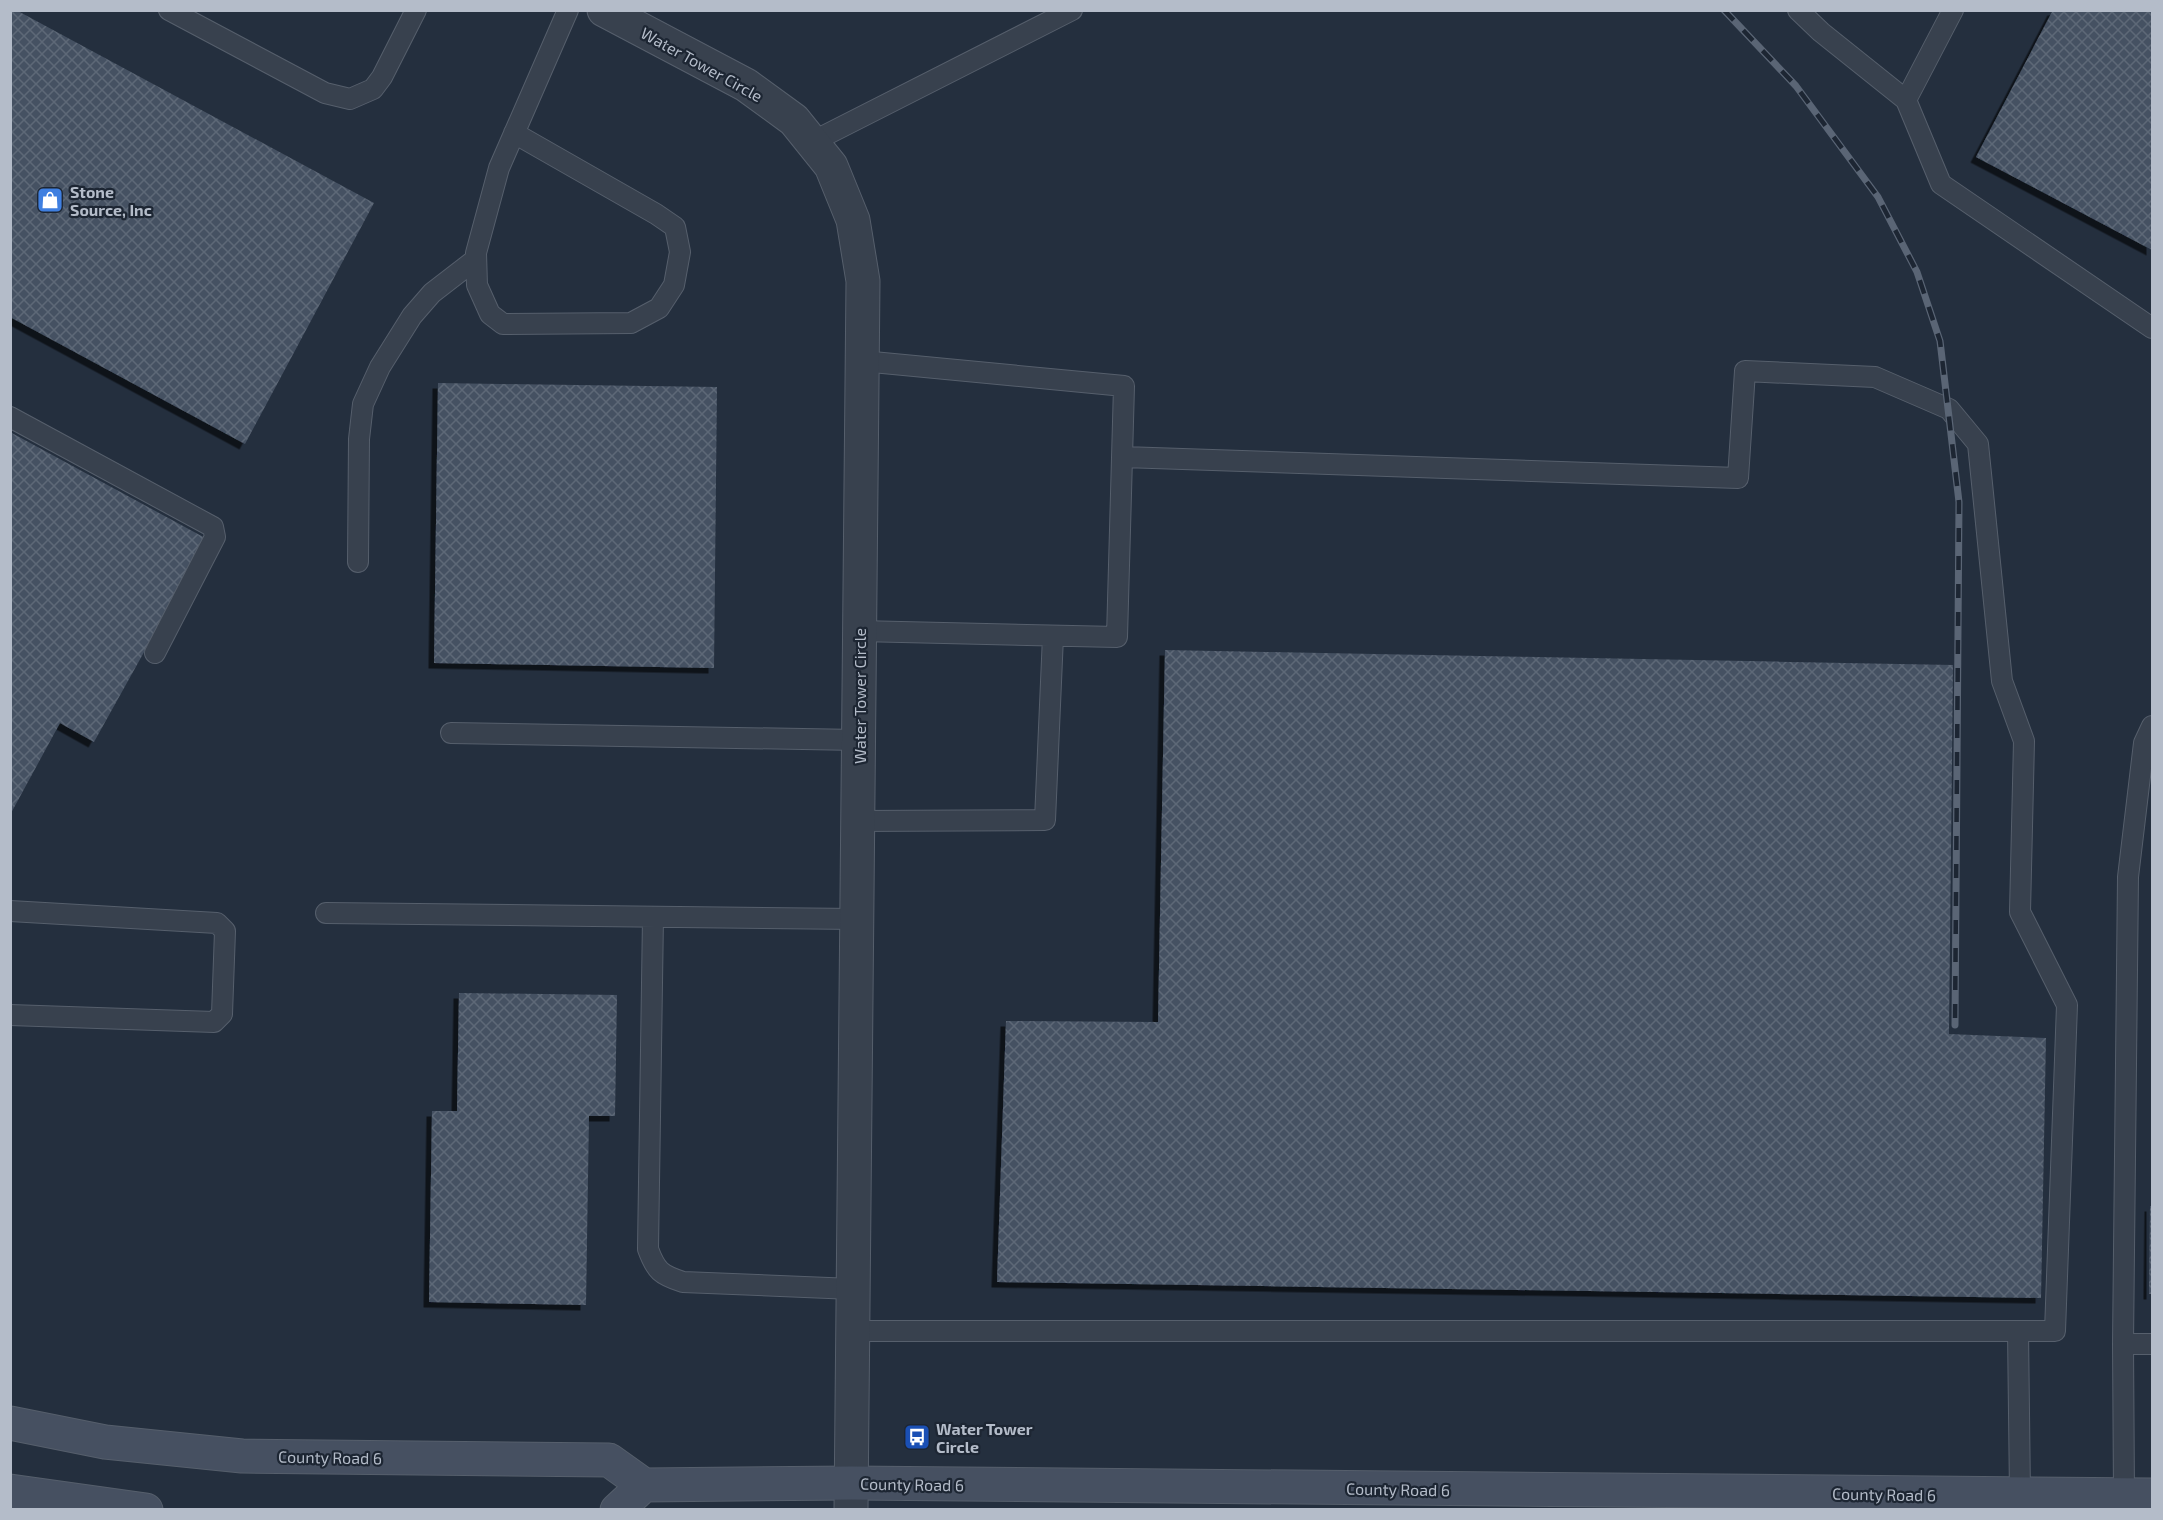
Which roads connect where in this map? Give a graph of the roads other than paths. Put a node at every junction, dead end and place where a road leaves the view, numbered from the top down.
1 (169, 10) edge
2 (416, 10) edge
3 (568, 10) edge
4 (604, 10) edge
5 (1072, 10) edge
6 (1798, 10) edge
7 (1953, 10) edge
8 (1906, 100) junction
9 (514, 133) junction
10 (812, 142) junction
11 (476, 260) junction
12 (2152, 328) edge
13 (862, 362) junction
14 (10, 417) edge
15 (1123, 457) junction
16 (358, 562) dead end
17 (859, 632) junction
18 (1053, 636) junction
19 (155, 653) dead end
20 (2152, 726) edge
21 (451, 733) dead end
22 (858, 740) junction
23 (858, 821) junction
24 (10, 911) edge
25 (326, 913) dead end
26 (653, 917) junction
27 (857, 919) junction
28 (10, 1015) edge
29 (854, 1289) junction
30 (853, 1331) junction
31 (2019, 1331) junction
32 (2123, 1344) junction
33 (2152, 1344) edge
34 (10, 1423) edge
35 (10, 1491) edge
36 (2020, 1495) junction
37 (852, 1496) edge
38 (2138, 1496) edge
39 (644, 1497) edge
40 (146, 1509) edge
41 (617, 1509) edge

1 - 2 lane
3 - 9 lane
4 - 10 street, Water Tower Circle
5 - 10 lane
6 - 8 lane
7 - 8 lane
8 - 12 lane
9 - 11 lane
9 - 11 lane
10 - 13 street, Water Tower Circle
11 - 16 lane
13 - 15 lane
13 - 17 street, Water Tower Circle
14 - 19 lane
15 - 18 lane
15 - 31 lane
17 - 18 lane
17 - 22 street, Water Tower Circle
18 - 23 lane
20 - 32 lane
21 - 22 lane
22 - 23 street, Water Tower Circle
23 - 27 street, Water Tower Circle
24 - 28 lane
25 - 26 lane
26 - 27 lane
26 - 29 lane
27 - 29 street, Water Tower Circle
29 - 30 street, Water Tower Circle
30 - 31 lane
30 - 37 street, Water Tower Circle
31 - 36 lane
32 - 33 lane
32 - 38 lane
34 - 39 main road, County Road 6
35 - 40 main road
36 - 37 main road, County Road 6
36 - 38 main road, County Road 6
37 - 39 main road, County Road 6
39 - 41 main road

